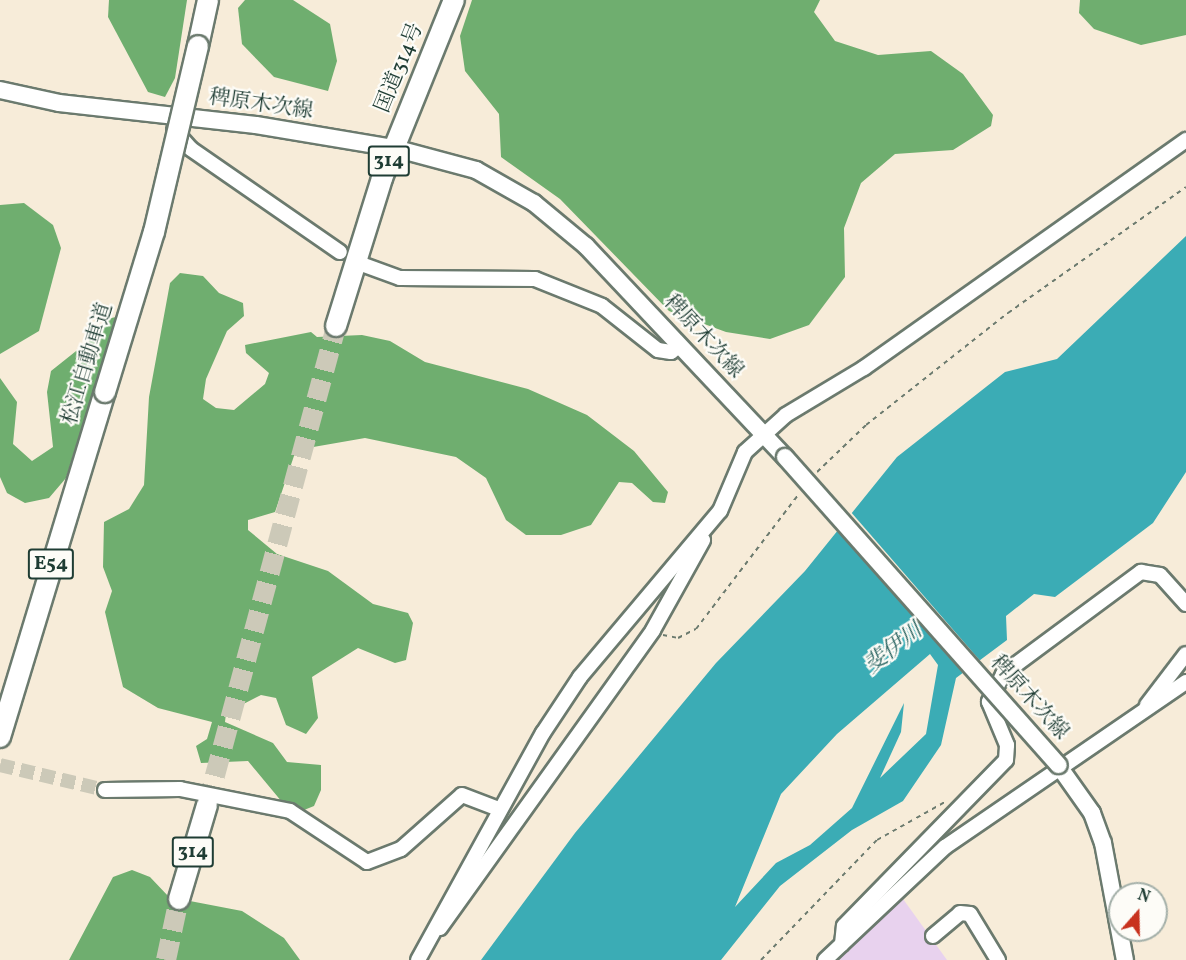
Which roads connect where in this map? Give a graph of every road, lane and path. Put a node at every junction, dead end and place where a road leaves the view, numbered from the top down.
1 (208, 0) edge
2 (454, 0) edge
3 (0, 90) edge
4 (174, 117) junction
5 (1186, 140) edge
6 (394, 148) junction
7 (1186, 187) edge
8 (340, 252) dead end
9 (364, 265) dead end
10 (336, 326) tunnel mouth
11 (680, 345) junction
12 (762, 434) junction
13 (809, 481) dead end
14 (802, 488) dead end
15 (703, 532) junction
16 (1186, 604) edge
17 (653, 630) junction
18 (1186, 654) edge
19 (1186, 682) edge
20 (1140, 714) junction
21 (0, 737) edge
22 (1060, 767) junction
23 (105, 790) tunnel mouth
24 (952, 798) dead end
25 (207, 806) tunnel mouth
26 (499, 809) junction
27 (179, 899) tunnel mouth
28 (432, 930) junction
29 (933, 936) dead end
30 (842, 944) junction
31 (418, 960) edge
32 (760, 960) edge
33 (825, 960) edge
34 (998, 960) edge
35 (1125, 960) edge

1 - 21 highway, 松江自動車道 / E54, bridge
2 - 6 highway, 国道314号 / 314
3 - 4 main road, 稗原木次線
4 - 6 main road, 稗原木次線
4 - 8 street
5 - 12 street
6 - 10 highway, 国道314号 / 314
6 - 11 main road, 稗原木次線
7 - 13 path
9 - 11 street
11 - 12 main road, 稗原木次線
12 - 15 street
12 - 22 main road, 稗原木次線, bridge
14 - 17 path
15 - 17 street
15 - 26 street
16 - 30 street
17 - 28 street
18 - 20 street
19 - 20 street
20 - 22 street
22 - 30 street
22 - 35 main road, 稗原木次線
23 - 26 street
24 - 32 path
25 - 27 highway, 314
26 - 28 street
28 - 31 street
29 - 34 street
30 - 33 street

